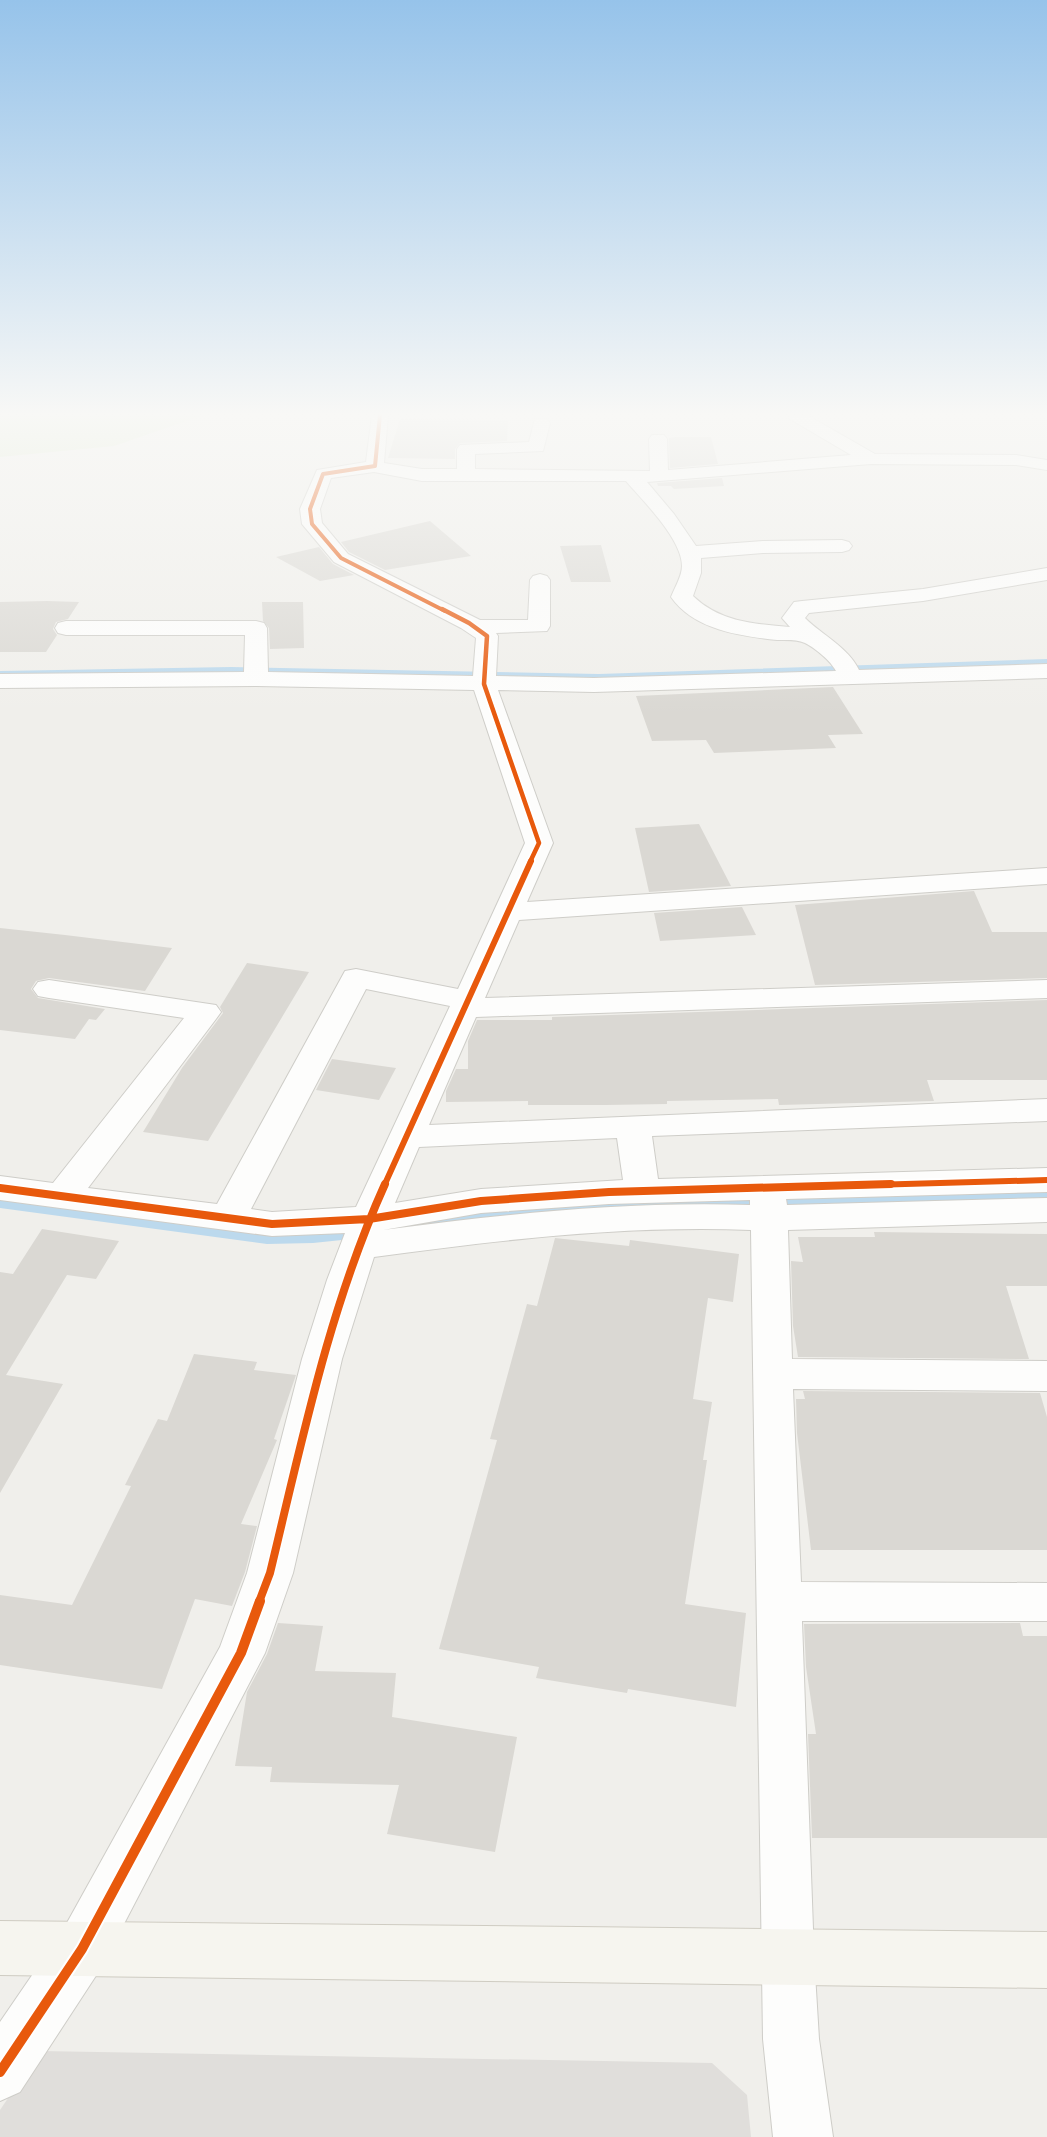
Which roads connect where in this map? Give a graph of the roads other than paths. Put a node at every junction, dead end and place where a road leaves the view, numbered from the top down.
1 (311, 515) edge
2 (664, 515) edge
3 (843, 546) dead end
4 (689, 554) junction
5 (1047, 574) edge
6 (540, 580) dead end
7 (475, 627) junction
8 (66, 628) dead end
9 (810, 636) junction
10 (1047, 655) edge
11 (0, 668) edge
12 (847, 668) junction
13 (1047, 670) edge
14 (255, 671) junction
15 (485, 676) junction
16 (0, 681) edge
17 (1047, 876) edge
18 (506, 912) junction
19 (49, 989) dead end
20 (1047, 989) edge
21 (465, 1004) junction
22 (1047, 1110) edge
23 (633, 1126) junction
24 (406, 1137) junction
25 (1047, 1180) edge
26 (0, 1188) edge
27 (642, 1191) junction
28 (62, 1196) junction
29 (768, 1202) junction
30 (1047, 1210) edge
31 (228, 1218) junction
32 (364, 1233) junction
33 (772, 1374) junction
34 (1047, 1376) edge
35 (778, 1601) junction
36 (1047, 1602) edge
37 (0, 1948) edge
38 (82, 1949) junction
39 (787, 1957) junction
40 (1047, 1960) edge
41 (0, 2072) edge
42 (803, 2137) edge

1 - 7 street
2 - 4 street
3 - 4 street
4 - 9 street
5 - 9 street
6 - 7 street
7 - 15 street
8 - 14 street
9 - 12 street
10 - 12 street
11 - 14 street
12 - 13 street
12 - 15 street
14 - 15 street
14 - 16 street
15 - 18 street
17 - 18 street
18 - 21 street
19 - 28 street
20 - 21 street
21 - 24 street
21 - 31 street
22 - 23 street
23 - 24 street
23 - 27 street
24 - 32 street
25 - 29 street
26 - 28 street
27 - 29 street
27 - 32 street
28 - 31 street
29 - 30 street
29 - 32 street
29 - 33 street
31 - 32 street
32 - 38 street
33 - 34 street
33 - 35 street
35 - 36 street
35 - 39 street
37 - 38 street
38 - 39 street
38 - 41 street
39 - 40 street
39 - 42 street

